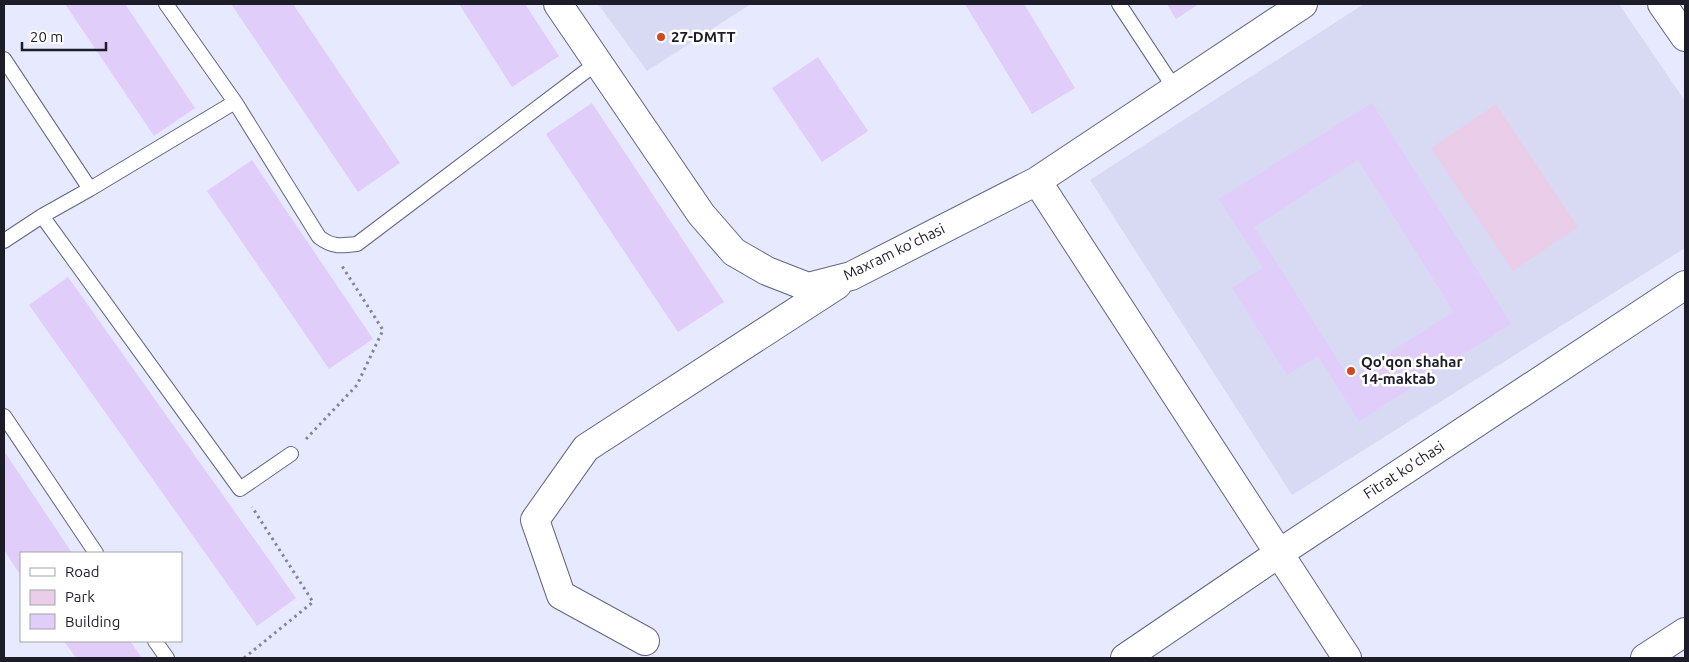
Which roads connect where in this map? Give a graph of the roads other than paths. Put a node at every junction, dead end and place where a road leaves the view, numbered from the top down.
1 (166, 4) edge
2 (558, 4) edge
3 (1119, 4) edge
4 (1304, 4) edge
5 (1662, 4) edge
6 (1685, 38) edge
7 (4, 59) edge
8 (598, 62) junction
9 (1175, 90) junction
10 (235, 102) junction
11 (1037, 181) junction
12 (90, 189) junction
13 (42, 216) junction
14 (4, 241) edge
15 (851, 276) junction
16 (1685, 285) edge
17 (4, 416) edge
18 (291, 454) road end
19 (95, 552) edge
20 (1278, 554) junction
21 (1685, 632) edge
22 (645, 641) dead end
23 (156, 642) edge
24 (167, 658) edge
25 (1125, 658) edge
26 (1347, 658) edge
27 (1645, 658) edge

1 - 10 lane
2 - 8 street, Maxram ko'chasi
3 - 9 lane
4 - 9 street, Maxram ko'chasi
5 - 6 street
7 - 12 lane
8 - 10 lane
8 - 15 street, Maxram ko'chasi
9 - 11 street, Maxram ko'chasi
10 - 12 lane
11 - 15 street, Maxram ko'chasi
11 - 20 street
12 - 13 lane
13 - 14 lane
13 - 18 lane
15 - 22 street
16 - 20 street, Fitrat ko'chasi
17 - 19 lane
20 - 25 street, Fitrat ko'chasi
20 - 26 street
21 - 27 street
23 - 24 lane

